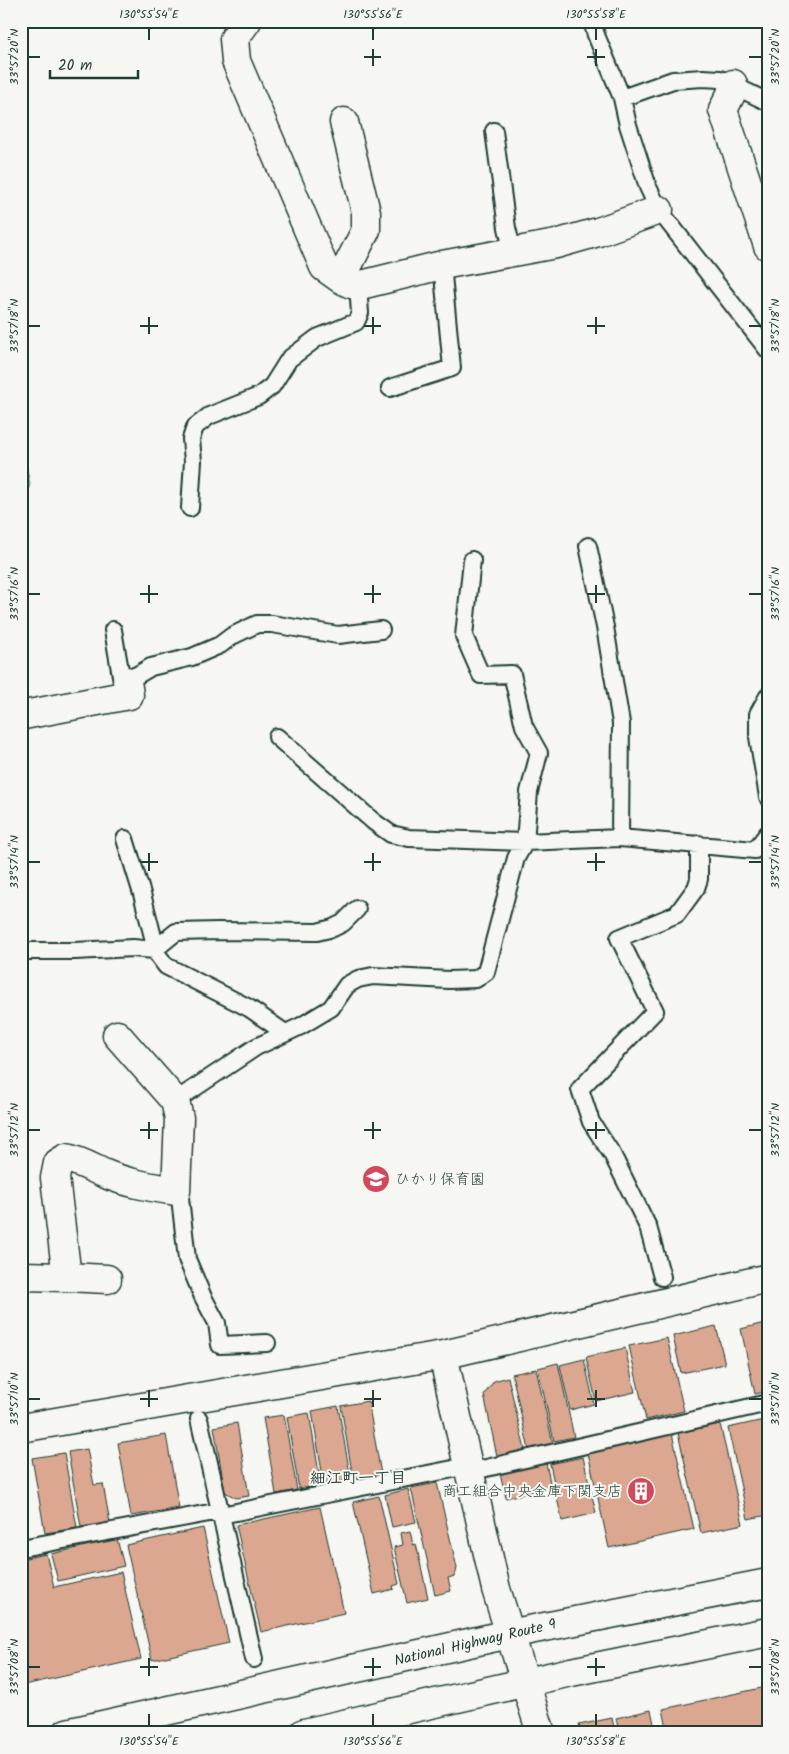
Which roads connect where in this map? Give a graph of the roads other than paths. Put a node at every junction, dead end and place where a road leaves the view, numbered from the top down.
1 (247, 21) edge
2 (592, 21) edge
3 (733, 84) junction
4 (622, 98) junction
5 (768, 102) edge
6 (344, 122) dead end
7 (494, 131) dead end
8 (659, 210) junction
9 (768, 246) edge
10 (512, 252) junction
11 (442, 265) junction
12 (349, 282) junction
13 (768, 350) edge
14 (390, 388) dead end
15 (190, 508) dead end
16 (588, 546) dead end
17 (472, 560) dead end
18 (113, 630) dead end
19 (380, 630) dead end
20 (127, 681) junction
21 (768, 696) edge
22 (21, 712) edge
23 (277, 737) dead end
24 (768, 797) edge
25 (768, 833) edge
26 (620, 838) junction
27 (125, 839) dead end
28 (525, 842) junction
29 (699, 844) junction
30 (761, 851) edge
31 (357, 909) dead end
32 (154, 950) junction
33 (21, 951) edge
34 (285, 1032) junction
35 (117, 1035) dead end
36 (175, 1101) junction
37 (176, 1191) junction
38 (21, 1276) edge
39 (68, 1277) junction
40 (662, 1277) dead end
41 (768, 1278) edge
42 (107, 1279) dead end
43 (267, 1343) dead end
44 (443, 1355) junction
45 (768, 1403) edge
46 (199, 1419) dead end
47 (21, 1428) edge
48 (469, 1469) junction
49 (221, 1513) junction
50 (21, 1548) edge
51 (768, 1583) edge
52 (768, 1632) edge
53 (509, 1634) junction
54 (254, 1659) dead end
55 (525, 1683) junction
56 (67, 1733) edge
57 (304, 1733) edge
58 (541, 1733) edge

1 - 12 main road
2 - 4 lane
3 - 4 lane
3 - 5 lane
3 - 9 main road
4 - 8 lane
6 - 12 main road
7 - 10 lane
8 - 10 main road
8 - 13 lane
10 - 11 main road
11 - 12 main road
11 - 14 lane
12 - 15 lane
16 - 26 lane
17 - 28 lane
18 - 20 lane
19 - 20 lane
20 - 22 main road
21 - 24 lane
23 - 28 lane
25 - 30 lane
26 - 28 lane
26 - 29 lane
27 - 32 lane
28 - 34 lane
29 - 30 lane
29 - 40 lane
31 - 32 lane
32 - 33 lane
32 - 34 lane
34 - 36 lane
35 - 36 main road
36 - 37 main road
37 - 39 main road
37 - 43 lane
38 - 39 main road
39 - 42 main road
41 - 44 main road
44 - 47 main road
44 - 48 main road
45 - 48 lane
46 - 49 lane
48 - 49 lane
48 - 53 main road
49 - 50 lane
49 - 54 lane
51 - 53 main road, National Highway Route 9
52 - 55 main road
53 - 55 main road
53 - 56 main road, National Highway Route 9
55 - 57 main road
55 - 58 main road

